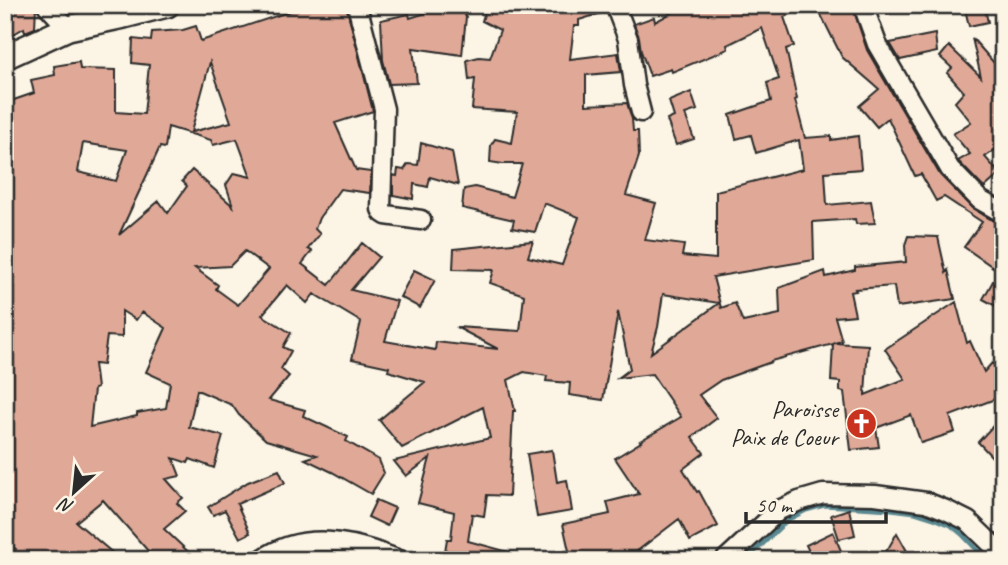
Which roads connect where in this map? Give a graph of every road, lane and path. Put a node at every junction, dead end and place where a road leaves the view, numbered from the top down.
1 (47, 5) edge
2 (167, 5) edge
3 (357, 5) edge
4 (615, 5) edge
5 (863, 5) edge
6 (68, 28) junction
7 (5, 57) edge
8 (641, 112) dead end
9 (1003, 213) edge
10 (421, 220) dead end
11 (1003, 555) edge
12 (261, 560) edge
13 (399, 560) edge
14 (725, 560) edge

1 - 6 street
2 - 6 street
3 - 10 street
4 - 8 street
5 - 9 street
6 - 7 street
11 - 14 street
12 - 13 street

